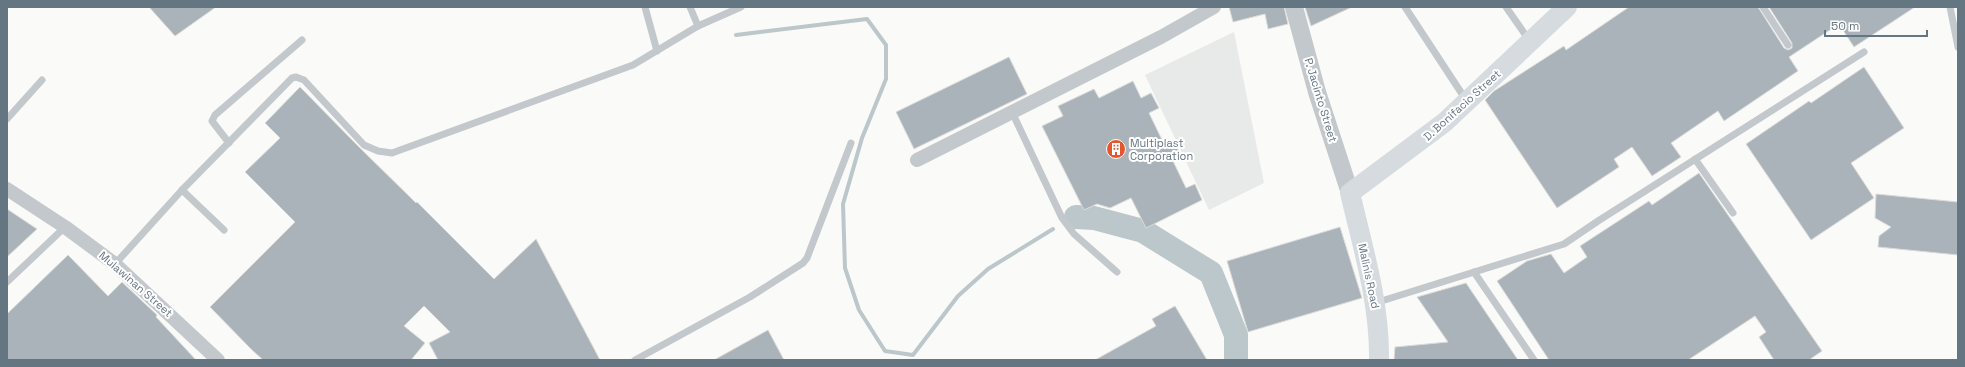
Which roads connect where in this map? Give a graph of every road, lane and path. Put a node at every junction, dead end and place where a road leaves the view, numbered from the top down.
1 (645, 7) edge
2 (690, 7) edge
3 (741, 7) edge
4 (1214, 7) edge
5 (1294, 7) edge
6 (1405, 7) edge
7 (1506, 7) edge
8 (1567, 7) edge
9 (1763, 7) edge
10 (1950, 7) edge
11 (698, 26) junction
12 (302, 40) dead end
13 (1530, 42) junction
14 (1788, 45) dead end
15 (1958, 47) edge
16 (657, 52) junction
17 (1864, 52) dead end
18 (42, 80) dead end
19 (1468, 102) junction
20 (1012, 112) junction
21 (7, 119) edge
22 (229, 143) junction
23 (851, 143) dead end
24 (1696, 159) junction
25 (917, 160) dead end
26 (7, 189) edge
27 (182, 190) junction
28 (1350, 193) junction
29 (1733, 213) dead end
30 (65, 227) junction
31 (224, 230) dead end
32 (115, 264) junction
33 (1117, 272) dead end
34 (1474, 272) junction
35 (7, 282) edge
36 (1375, 303) junction
37 (218, 360) edge
38 (635, 360) edge
39 (1379, 360) edge
40 (1534, 360) edge

1 - 16 lane
2 - 11 lane
3 - 11 lane
4 - 20 street
5 - 28 street, P. Jacinto Street
6 - 19 lane
7 - 13 lane
8 - 13 main road, D. Bonifacio Street
9 - 14 lane
10 - 15 lane
11 - 16 lane
12 - 22 lane
13 - 19 main road, D. Bonifacio Street
16 - 22 lane
17 - 24 lane
18 - 21 lane
19 - 28 main road, D. Bonifacio Street
20 - 25 street
20 - 33 lane
22 - 27 lane
23 - 38 lane
24 - 29 lane
24 - 34 lane
26 - 30 street, Mulawinan Street
27 - 31 lane
27 - 32 lane
28 - 36 main road, Malinis Road
30 - 32 street, Mulawinan Street
30 - 35 lane
32 - 37 street, Mulawinan Street
34 - 36 lane
34 - 40 lane
36 - 39 main road, Malinis Road

